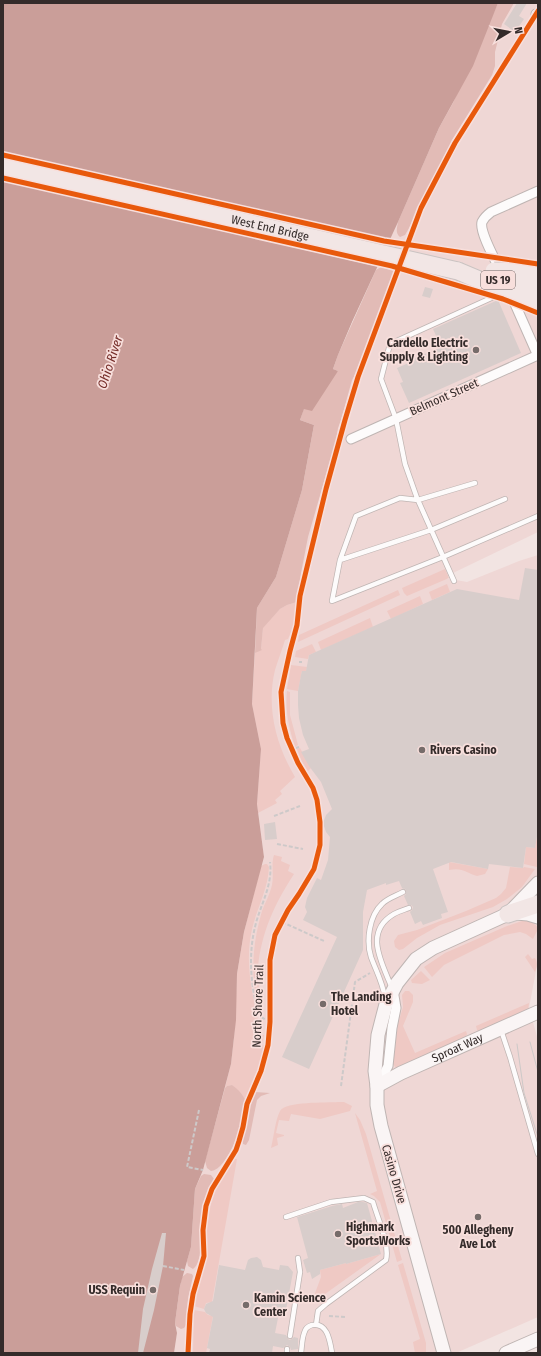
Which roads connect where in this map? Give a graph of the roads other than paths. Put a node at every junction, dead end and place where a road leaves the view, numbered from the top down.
1 (3, 167) edge
2 (538, 191) edge
3 (458, 271) junction
4 (538, 272) edge
5 (538, 288) edge
6 (509, 290) junction
7 (538, 306) edge
8 (538, 356) edge
9 (396, 419) junction
10 (351, 439) dead end
11 (475, 483) dead end
12 (505, 499) dead end
13 (418, 500) junction
14 (538, 516) edge
15 (431, 530) junction
16 (443, 557) junction
17 (340, 560) junction
18 (454, 581) dead end
19 (538, 883) edge
20 (403, 892) dead end
21 (538, 904) edge
22 (409, 908) dead end
23 (508, 914) junction
24 (538, 917) edge
25 (393, 989) junction
26 (386, 1004) junction
27 (538, 1012) edge
28 (500, 1029) junction
29 (377, 1086) junction
30 (538, 1154) edge
31 (286, 1217) dead end
32 (298, 1258) dead end
33 (316, 1324) junction
34 (290, 1336) dead end
35 (538, 1339) edge
36 (301, 1353) edge
37 (332, 1353) edge
38 (444, 1353) edge
39 (506, 1353) edge

1 - 3 highway, West End Bridge / US 19
2 - 6 street
3 - 4 highway, US 19, bridge
3 - 5 highway, West End Bridge / US 19, bridge
3 - 7 highway, bridge
6 - 8 street
6 - 9 lane
8 - 9 street, Belmont Street
9 - 10 street, Belmont Street
9 - 13 lane
11 - 13 lane
12 - 15 lane
13 - 15 lane
13 - 17 lane
14 - 16 lane
15 - 16 lane
15 - 17 lane
16 - 17 lane
16 - 18 lane
19 - 23 main road, Casino Drive
20 - 26 lane
21 - 23 highway
22 - 25 lane
23 - 24 main road
23 - 25 main road, Casino Drive
25 - 26 main road, Casino Drive
25 - 29 street, Casino Drive
26 - 29 main road, Casino Drive
27 - 28 main road, Sproat Way
28 - 29 main road, Sproat Way
28 - 30 lane
29 - 38 main road, Casino Drive
31 - 33 lane
32 - 34 lane
33 - 36 lane
33 - 37 lane
35 - 39 main road

